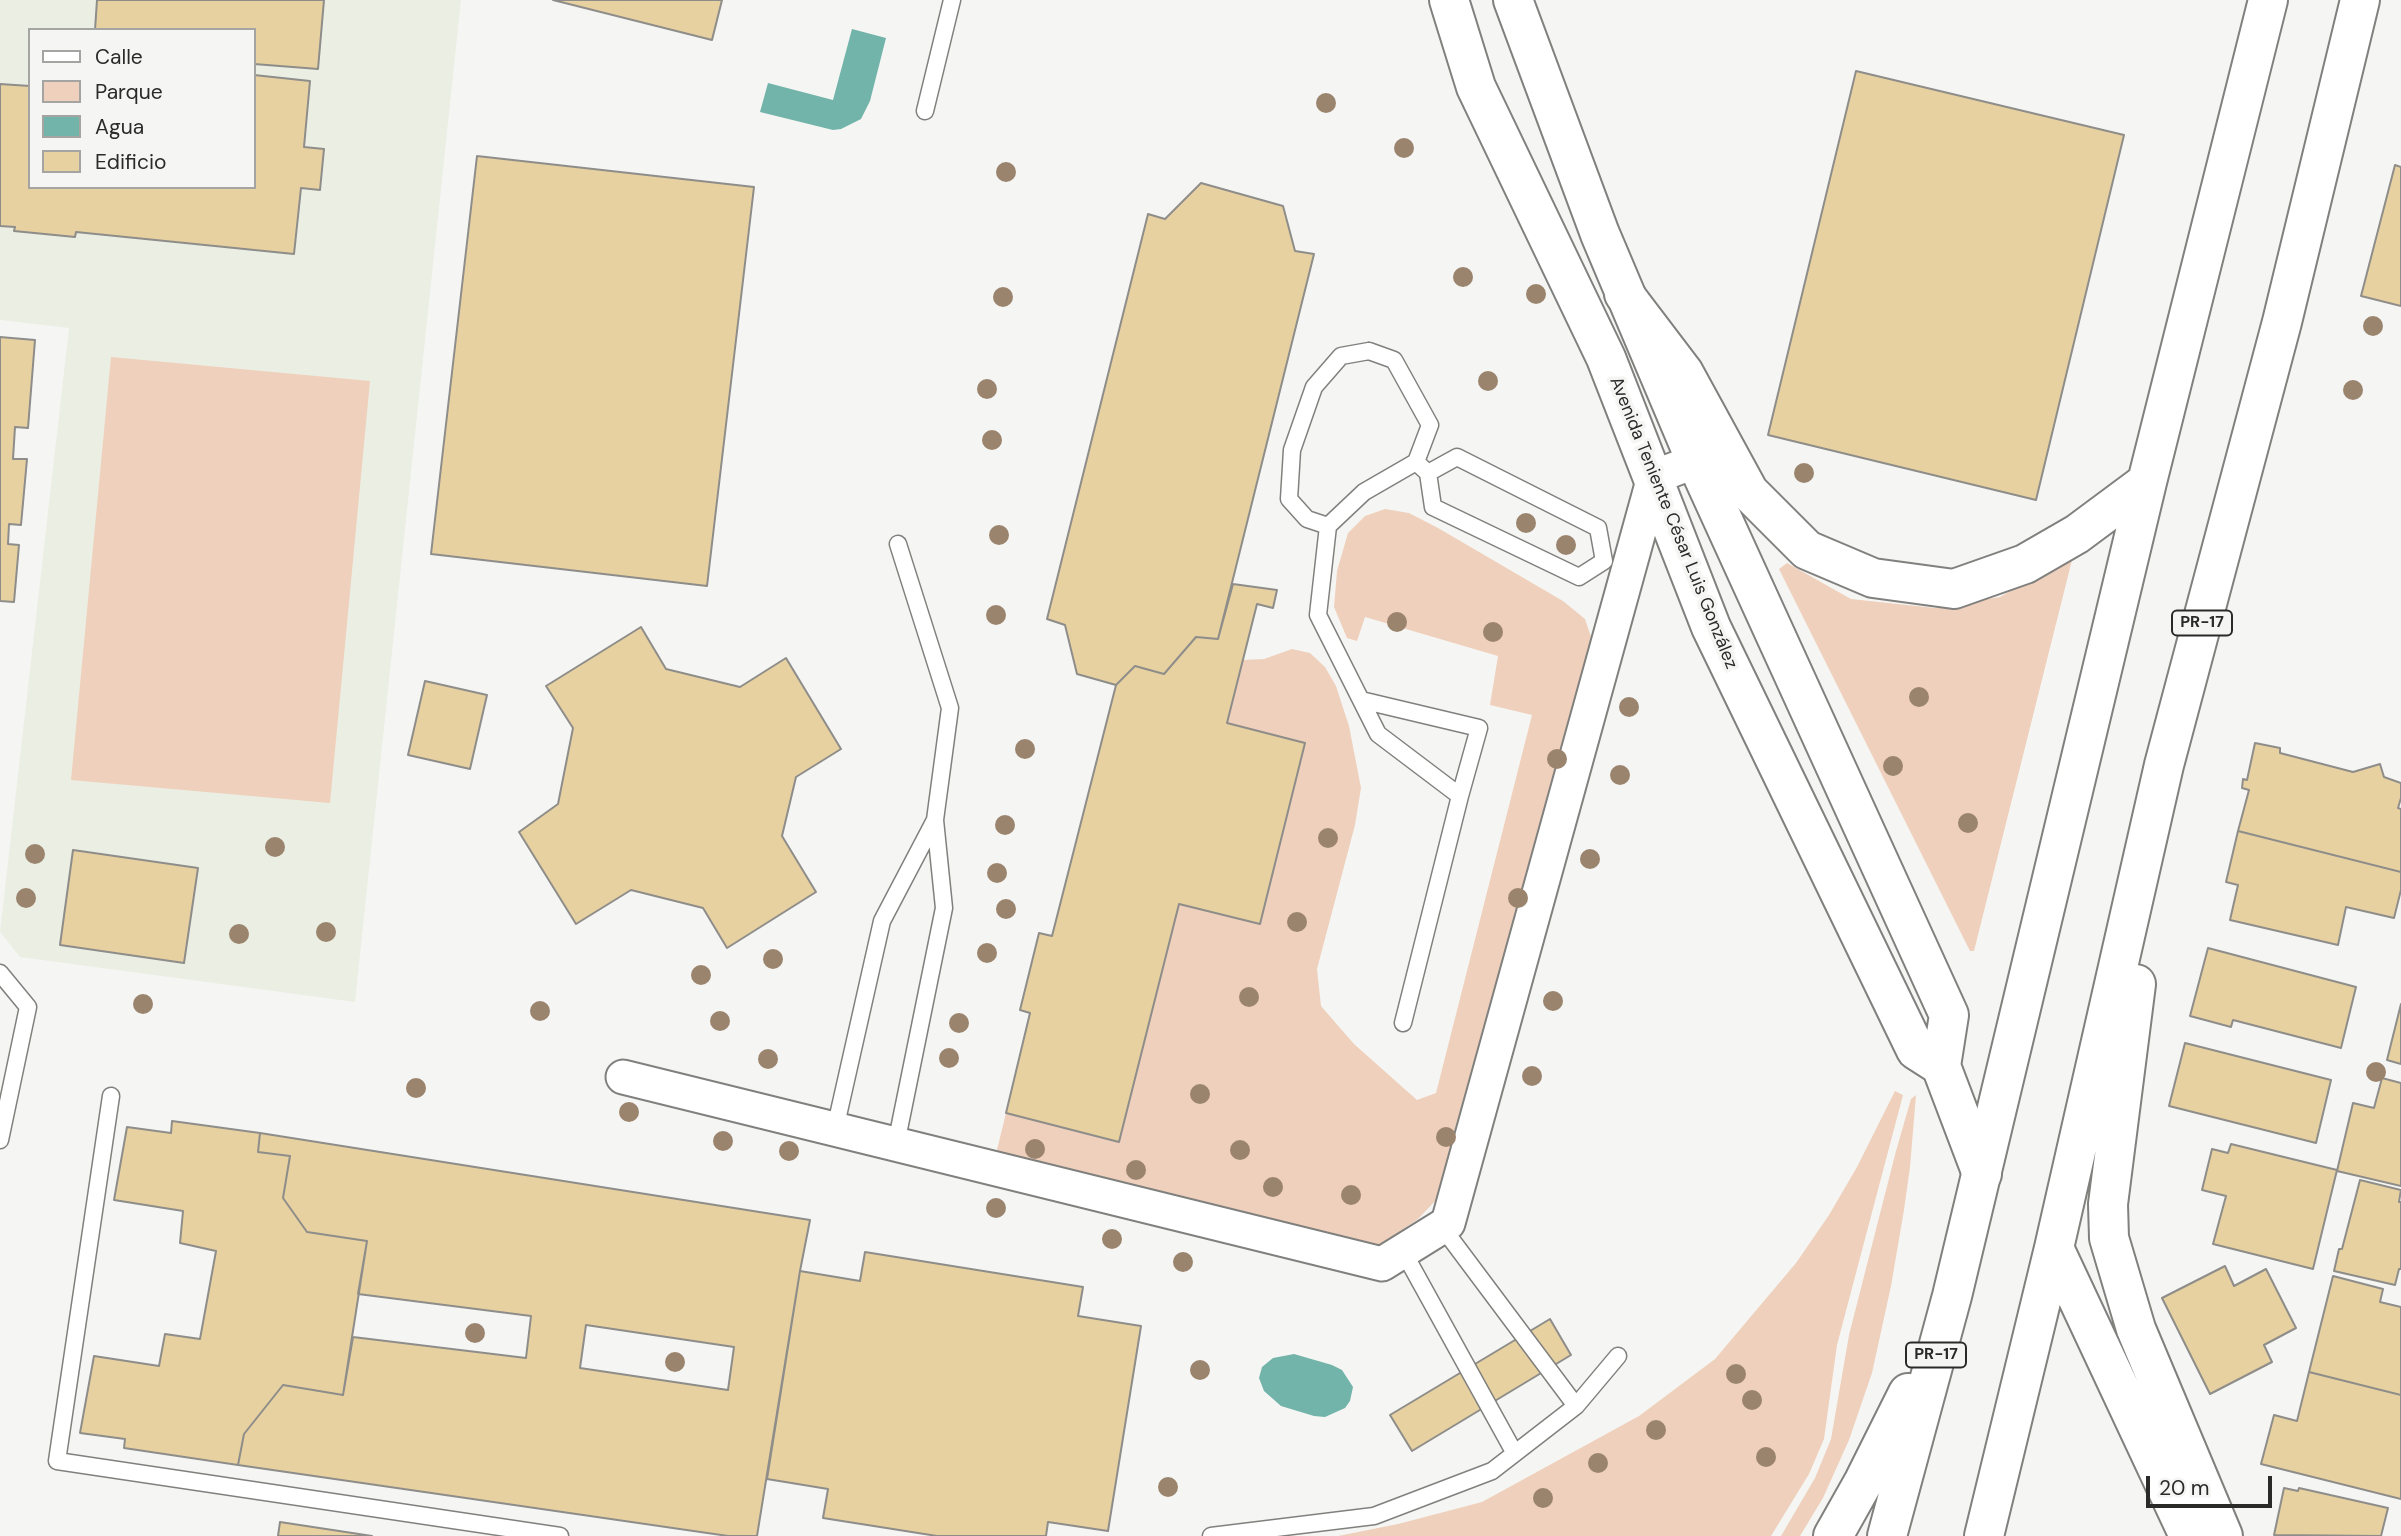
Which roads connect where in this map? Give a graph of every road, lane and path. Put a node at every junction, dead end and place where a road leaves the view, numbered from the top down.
1 (953, 0) edge
2 (1434, 0) edge
3 (1449, 0) edge
4 (1513, 0) edge
5 (2268, 0) edge
6 (2360, 0) edge
7 (1476, 87) junction
8 (925, 111) dead end
9 (1624, 294) junction
10 (1696, 461) junction
11 (1422, 467) junction
12 (1654, 477) junction
13 (2147, 482) junction
14 (1328, 526) junction
15 (898, 544) dead end
16 (1615, 567) junction
17 (1361, 700) junction
18 (2164, 765) junction
19 (1460, 796) junction
20 (935, 820) junction
21 (0, 973) edge
22 (1403, 1023) dead end
23 (1941, 1066) junction
24 (623, 1077) dead end
25 (111, 1096) dead end
26 (835, 1129) junction
27 (0, 1140) edge
28 (895, 1144) junction
29 (1982, 1174) junction
30 (1442, 1227) junction
31 (2054, 1248) junction
32 (1404, 1251) junction
33 (1952, 1296) junction
34 (1618, 1356) dead end
35 (1576, 1406) junction
36 (1514, 1452) junction
37 (560, 1536) edge
38 (1211, 1536) edge
39 (1833, 1536) edge
40 (1887, 1536) edge
41 (1984, 1536) edge
42 (2189, 1536) edge
43 (2223, 1536) edge

1 - 8 lane
2 - 7 main road
3 - 7 main road, Avenida Teniente César Luis González
4 - 9 main road
5 - 13 main road, PR-17
6 - 18 main road, PR-17
7 - 12 main road, Avenida Teniente César Luis González
9 - 10 main road
9 - 13 main road
10 - 12 street
10 - 23 main road
11 - 14 lane
11 - 14 lane
11 - 16 lane
11 - 16 lane
12 - 16 street
12 - 23 main road, Avenida Teniente César Luis González
13 - 29 main road, PR-17
14 - 17 lane
15 - 20 lane
16 - 30 street
17 - 19 lane
17 - 19 lane
18 - 31 main road, PR-17
18 - 43 main road
19 - 22 lane
20 - 26 lane
20 - 28 lane
21 - 27 lane
23 - 29 main road
24 - 26 street
25 - 37 lane
26 - 28 street
28 - 32 street
29 - 33 main road, PR-17
30 - 32 street
30 - 35 lane
31 - 41 main road, PR-17
31 - 42 main road
32 - 36 lane
33 - 39 main road
33 - 40 main road, PR-17
34 - 35 lane
35 - 36 lane
36 - 38 lane

